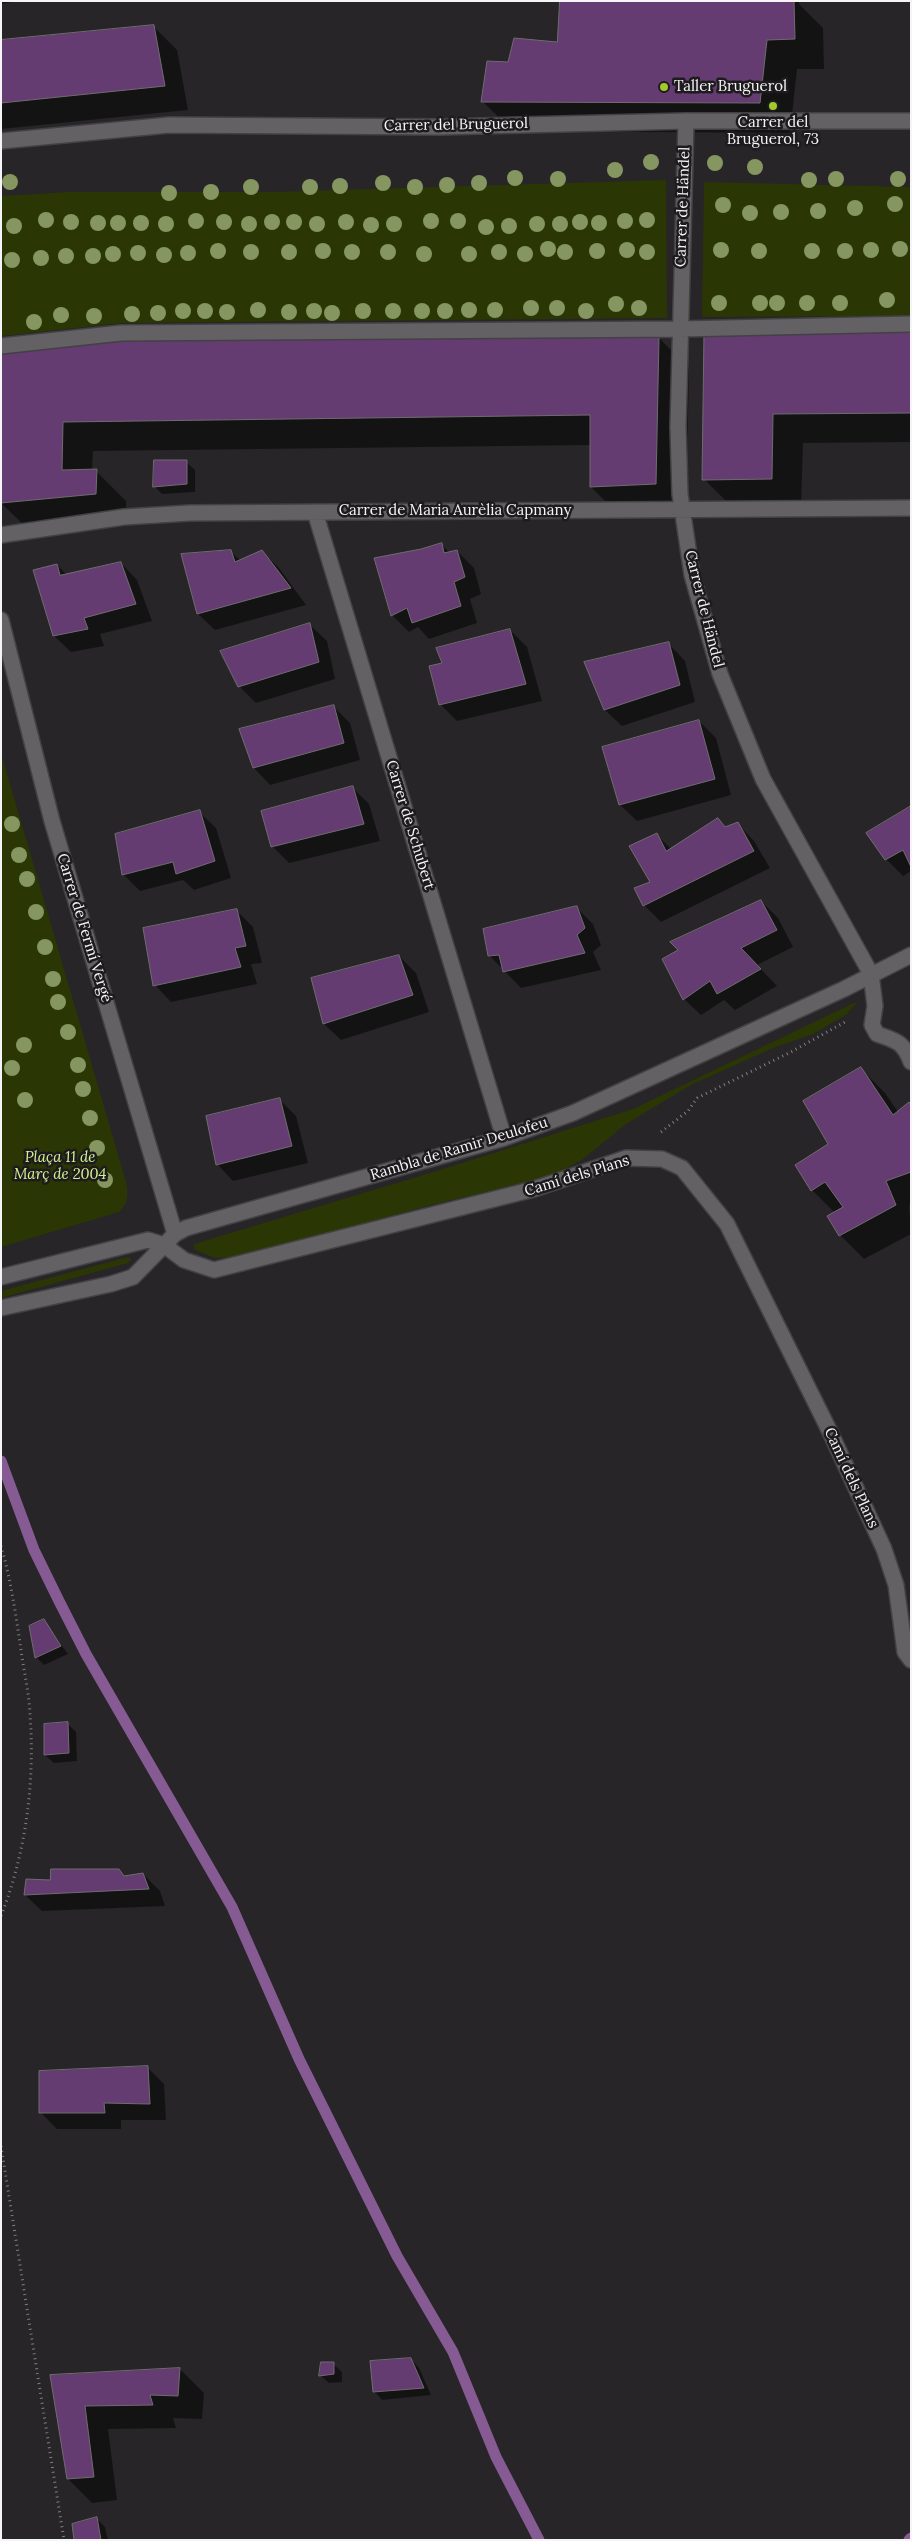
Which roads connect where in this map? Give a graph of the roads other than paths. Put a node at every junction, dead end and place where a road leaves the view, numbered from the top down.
1 (686, 121) junction
2 (911, 121) edge
3 (1, 142) edge
4 (911, 324) edge
5 (680, 329) junction
6 (1, 346) edge
7 (911, 508) edge
8 (683, 510) junction
9 (315, 512) junction
10 (1, 535) edge
11 (1, 620) edge
12 (911, 954) edge
13 (871, 974) junction
14 (911, 1062) edge
15 (504, 1138) junction
16 (170, 1239) junction
17 (1, 1277) edge
18 (1, 1308) edge
19 (911, 1660) edge

1 - 2 street, Carrer del Bruguerol
1 - 3 street, Carrer del Bruguerol
1 - 5 street, Carrer de Händel
4 - 5 street
5 - 6 street
5 - 8 street, Carrer de Händel
7 - 8 street, Carrer de Maria Aurèlia Capmany
8 - 9 street, Carrer de Maria Aurèlia Capmany
8 - 13 street, Carrer de Händel
9 - 10 street, Carrer de Maria Aurèlia Capmany
9 - 15 street, Carrer de Schubert
11 - 16 street, Carrer de Fermí Vergé
12 - 13 street, Rambla de Ramir Deulofeu
13 - 14 street, Carrer de Händel
13 - 15 street, Rambla de Ramir Deulofeu
15 - 16 street, Rambla de Ramir Deulofeu
16 - 17 street, Camí dels Plans
16 - 18 street, Rambla de Ramir Deulofeu
16 - 19 street, Camí dels Plans

